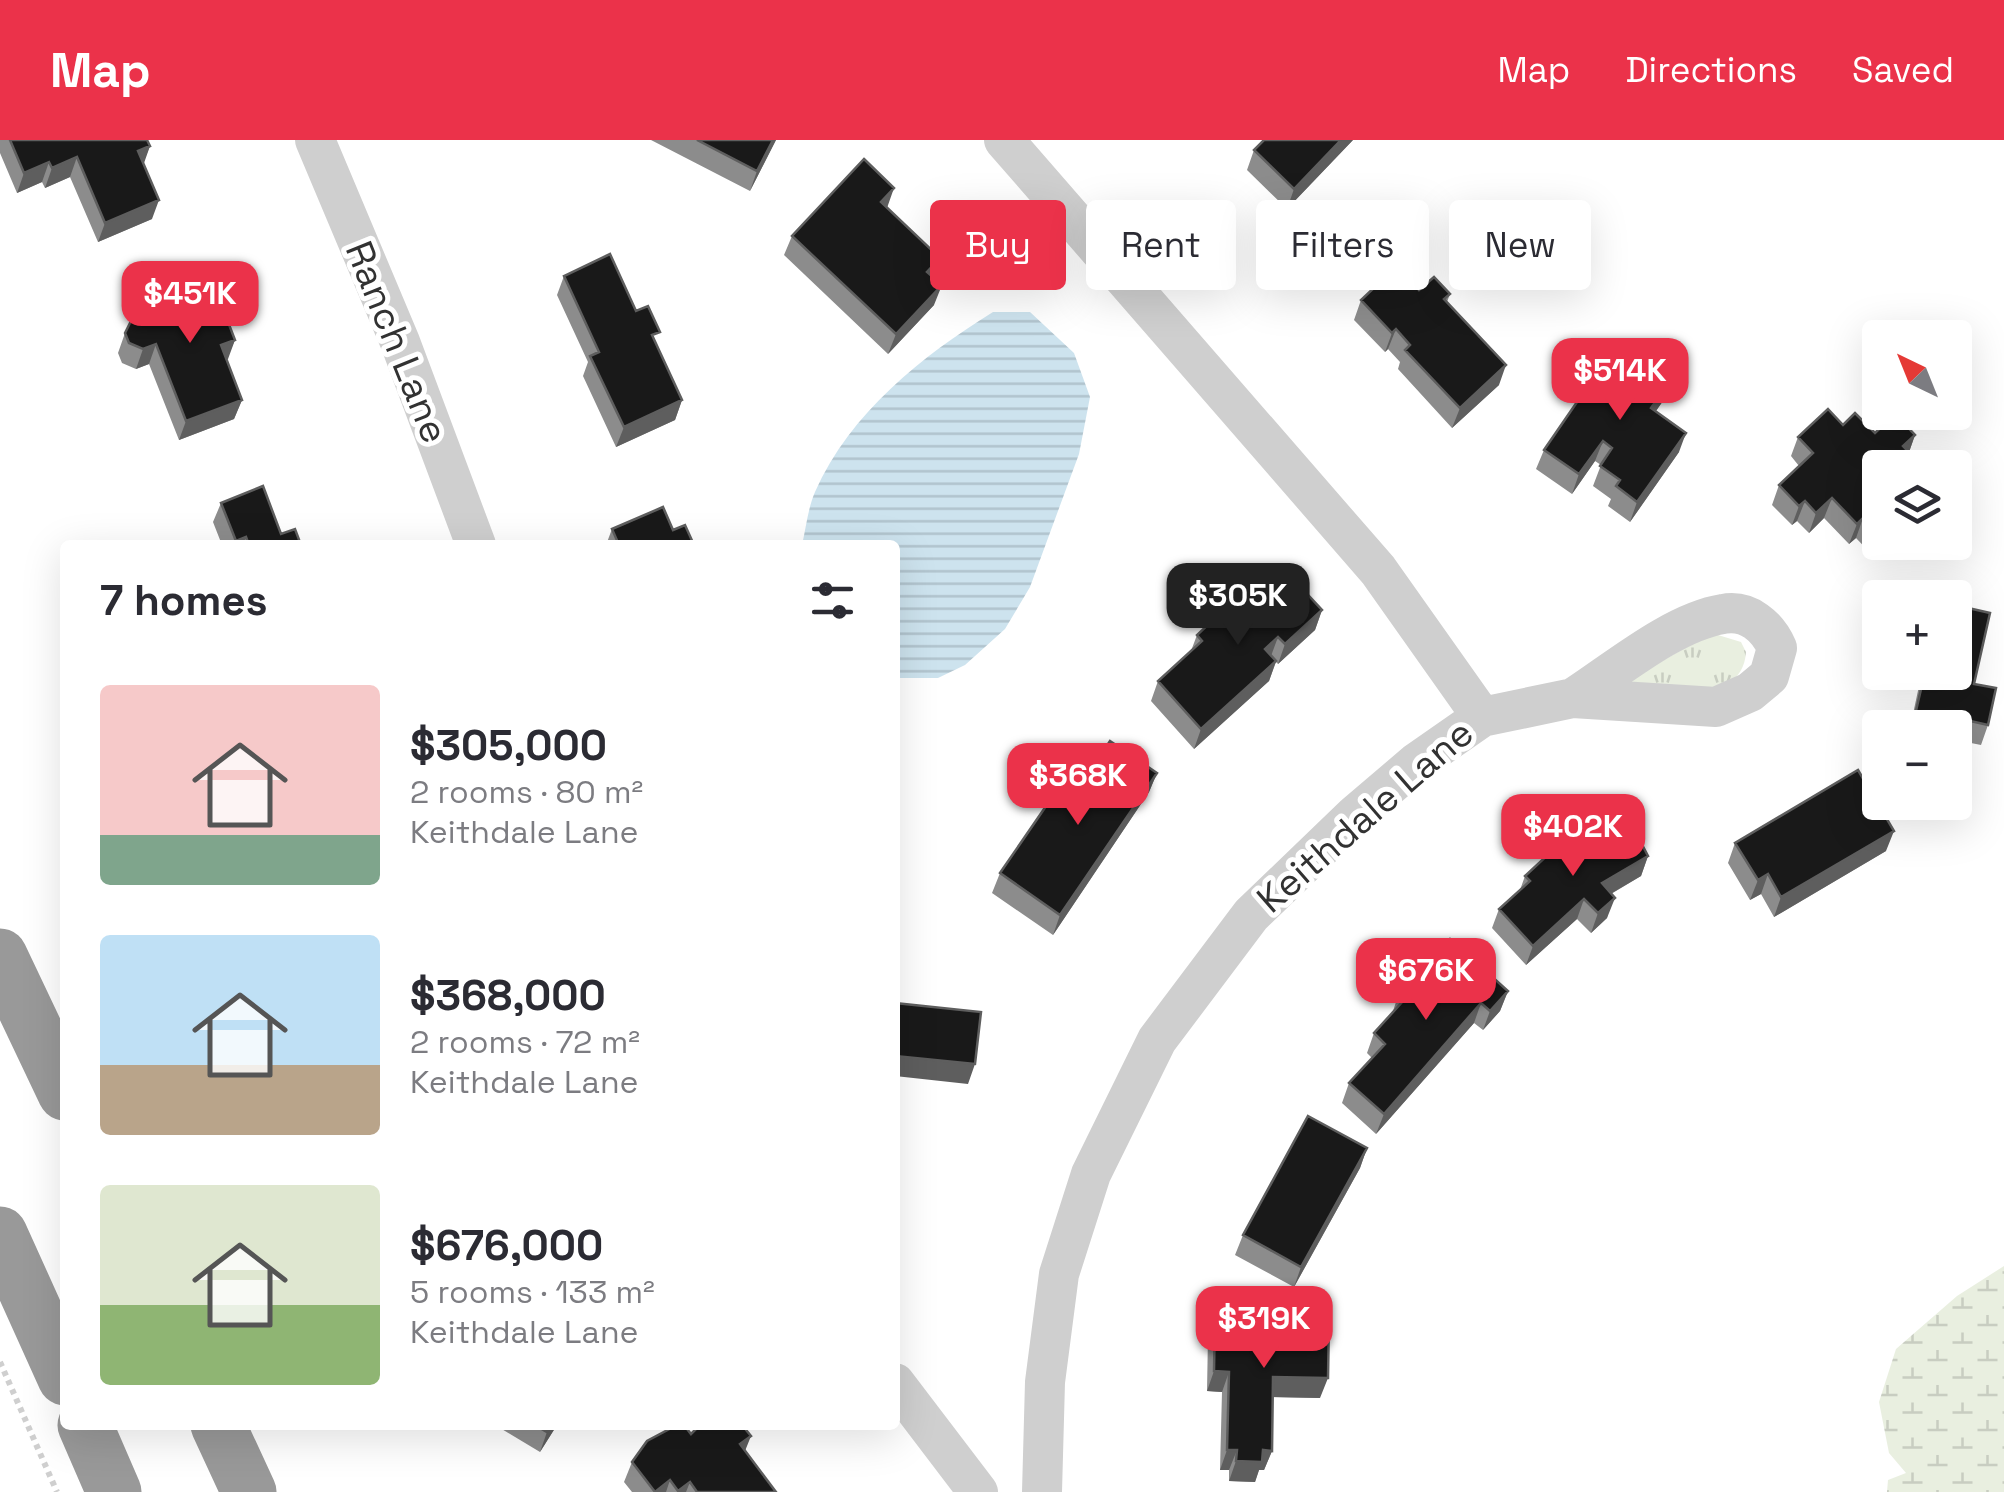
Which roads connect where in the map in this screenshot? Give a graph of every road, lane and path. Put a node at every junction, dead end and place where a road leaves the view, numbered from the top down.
1 (315, 140) edge
2 (1021, 145) edge
3 (474, 540) edge
4 (1573, 698) dead end
5 (1482, 717) junction
6 (0, 956) edge
7 (60, 1082) edge
8 (0, 1234) edge
9 (0, 1362) edge
10 (60, 1367) edge
11 (900, 1390) edge
12 (88, 1430) edge
13 (220, 1430) edge
14 (57, 1492) edge
15 (114, 1492) edge
16 (249, 1492) edge
17 (978, 1492) edge
18 (1042, 1492) edge

1 - 3 street, Ranch Lane
2 - 5 street, Keithdale Lane
4 - 5 street
5 - 18 street, Keithdale Lane
6 - 7 highway
8 - 10 highway
9 - 14 path
11 - 17 street
12 - 15 highway
13 - 16 highway

